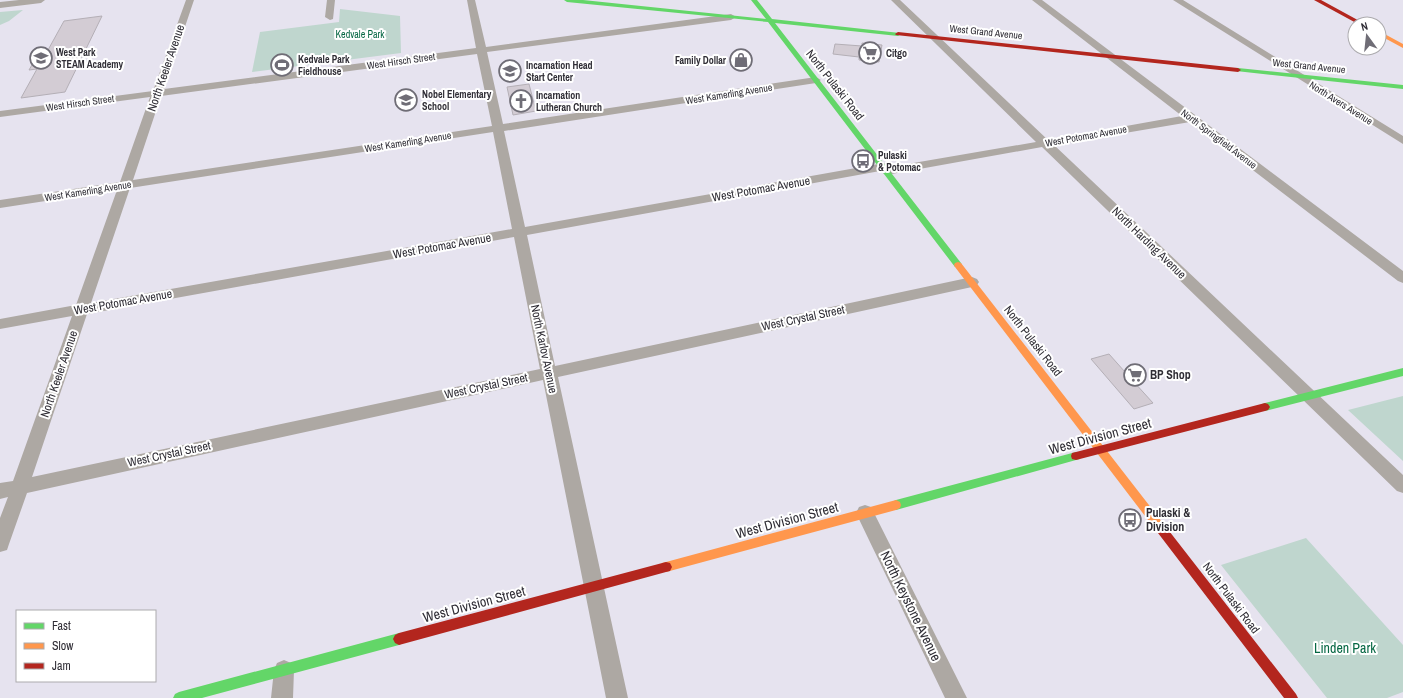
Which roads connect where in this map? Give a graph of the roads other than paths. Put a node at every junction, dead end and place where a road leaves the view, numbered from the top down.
1 (41, 0) edge
2 (190, 0) edge
3 (331, 0) edge
4 (471, 0) edge
5 (567, 0) edge
6 (754, 0) edge
7 (895, 0) edge
8 (1036, 0) edge
9 (1176, 0) edge
10 (1317, 0) edge
11 (613, 2) edge
12 (0, 5) edge
13 (1347, 16) edge
14 (330, 17) dead end
15 (731, 17) junction
16 (770, 21) junction
17 (1387, 37) edge
18 (935, 38) junction
19 (1403, 46) edge
20 (481, 50) junction
21 (1110, 56) junction
22 (1299, 76) junction
23 (816, 80) junction
24 (1403, 87) edge
25 (157, 93) junction
26 (0, 114) edge
27 (1192, 118) junction
28 (498, 129) junction
29 (1403, 142) edge
30 (1045, 144) junction
31 (885, 169) junction
32 (125, 185) junction
33 (0, 204) edge
34 (520, 232) junction
35 (1403, 278) edge
36 (972, 282) junction
37 (82, 309) junction
38 (0, 324) edge
39 (549, 372) junction
40 (1403, 372) edge
41 (1309, 396) junction
42 (1102, 449) junction
43 (20, 486) junction
44 (1403, 486) edge
45 (0, 491) edge
46 (865, 513) junction
47 (0, 544) edge
48 (594, 586) junction
49 (284, 670) junction
50 (179, 698) edge
51 (282, 698) edge
52 (617, 698) edge
53 (956, 698) edge
54 (1292, 698) edge

1 - 12 street
2 - 25 street, North Keeler Avenue
3 - 14 street
4 - 20 street, North Karlov Avenue
5 - 11 main road, West Grand Avenue
6 - 16 main road, North Pulaski Road
7 - 18 street, North Harding Avenue
8 - 21 street, North Springfield Avenue
9 - 22 street, North Avers Avenue
10 - 13 main road
11 - 15 main road, West Grand Avenue
15 - 16 main road, West Grand Avenue
15 - 20 street, West Hirsch Street
16 - 18 main road, West Grand Avenue
16 - 23 main road, North Pulaski Road
17 - 19 main road
18 - 21 main road, West Grand Avenue
18 - 30 street, North Harding Avenue
20 - 25 street, West Hirsch Street
20 - 28 street, North Karlov Avenue
21 - 22 main road, West Grand Avenue
21 - 27 street, North Springfield Avenue
22 - 24 main road, West Grand Avenue
22 - 29 street, North Avers Avenue
23 - 28 street, West Kamerling Avenue
23 - 31 main road, North Pulaski Road
25 - 26 street, West Hirsch Street
25 - 32 street, North Keeler Avenue
27 - 30 street, West Potomac Avenue
27 - 35 street, North Springfield Avenue
28 - 32 street, West Kamerling Avenue
28 - 34 street, North Karlov Avenue
30 - 31 street, West Potomac Avenue
30 - 41 street, North Harding Avenue
31 - 34 street, West Potomac Avenue
31 - 36 main road, North Pulaski Road
32 - 33 street, West Kamerling Avenue
32 - 37 street, North Keeler Avenue
34 - 37 street, West Potomac Avenue
34 - 39 street, North Karlov Avenue
36 - 39 street, West Crystal Street
36 - 42 main road, North Pulaski Road
37 - 38 street, West Potomac Avenue
37 - 43 street, North Keeler Avenue
39 - 43 street, West Crystal Street
39 - 48 street, North Karlov Avenue
40 - 41 main road, West Division Street
41 - 42 main road, West Division Street
41 - 44 street, North Harding Avenue
42 - 46 main road, West Division Street
42 - 54 main road, North Pulaski Road
43 - 45 street, West Crystal Street
43 - 47 street, North Keeler Avenue
46 - 48 main road, West Division Street
46 - 53 street, North Keystone Avenue
48 - 49 main road, West Division Street
48 - 52 street, North Karlov Avenue
49 - 50 main road, West Division Street
49 - 51 street

